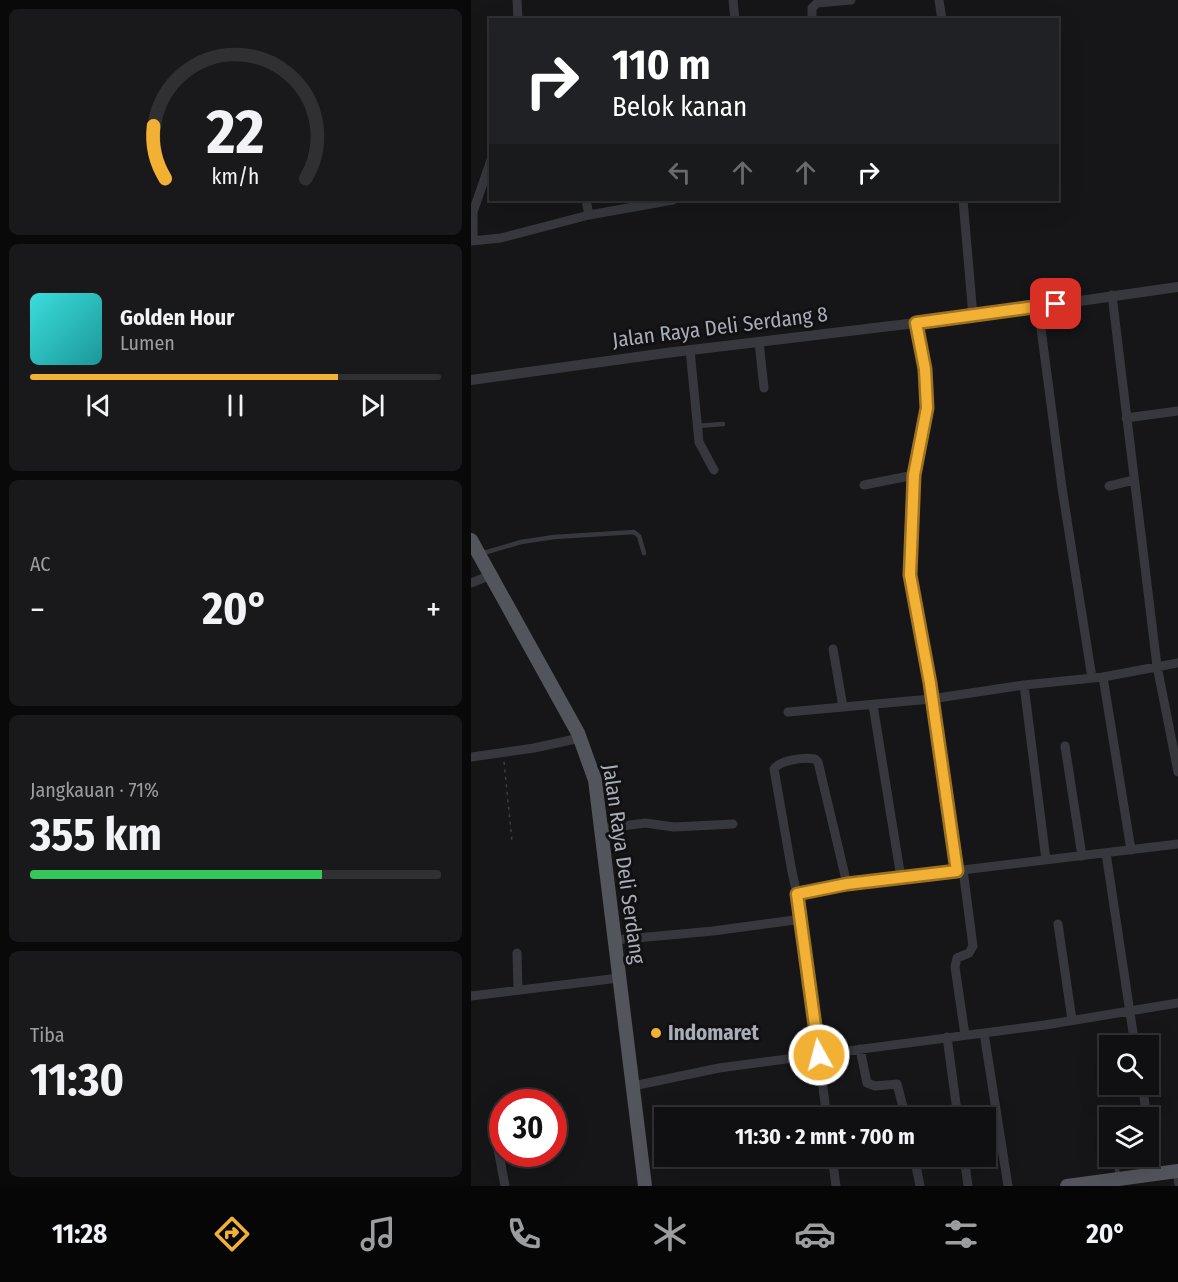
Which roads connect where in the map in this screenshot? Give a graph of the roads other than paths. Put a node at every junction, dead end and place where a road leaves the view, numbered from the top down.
1 (517, 0) edge
2 (733, 0) edge
3 (851, 0) edge
4 (939, 0) edge
5 (517, 18) edge
6 (735, 18) edge
7 (812, 18) edge
8 (942, 18) edge
9 (489, 166) edge
10 (586, 201) edge
11 (654, 201) edge
12 (963, 201) edge
13 (589, 215) junction
14 (472, 241) edge
15 (1178, 287) edge
16 (1112, 295) junction
17 (1038, 306) junction
18 (977, 315) junction
19 (916, 323) junction
20 (759, 342) junction
21 (690, 350) junction
22 (471, 380) edge
23 (764, 388) dead end
24 (1178, 411) edge
25 (1126, 418) junction
26 (723, 424) dead end
27 (697, 426) junction
28 (714, 470) dead end
29 (914, 475) junction
30 (1134, 480) junction
31 (864, 484) dead end
32 (1109, 486) dead end
33 (471, 540) edge
34 (644, 553) dead end
35 (479, 555) junction
36 (491, 575) junction
37 (471, 583) edge
38 (833, 650) dead end
39 (1178, 663) edge
40 (1157, 666) junction
41 (1103, 677) junction
42 (1092, 678) junction
43 (1024, 685) junction
44 (931, 699) junction
45 (873, 705) junction
46 (843, 707) junction
47 (788, 712) dead end
48 (580, 738) junction
49 (1065, 746) dead end
50 (471, 757) edge
51 (1178, 772) edge
52 (733, 824) dead end
53 (601, 829) junction
54 (1178, 844) edge
55 (1131, 850) junction
56 (1106, 854) junction
57 (1082, 856) junction
58 (1046, 860) junction
59 (960, 870) junction
60 (901, 878) junction
61 (847, 884) junction
62 (797, 894) junction
63 (802, 919) junction
64 (1058, 924) dead end
65 (615, 940) junction
66 (517, 953) dead end
67 (619, 978) junction
68 (518, 990) junction
69 (471, 996) edge
70 (1178, 1004) edge
71 (1130, 1011) junction
72 (1072, 1020) junction
73 (984, 1033) junction
74 (965, 1035) junction
75 (1133, 1035) edge
76 (947, 1038) junction
77 (860, 1049) junction
78 (819, 1055) junction
79 (633, 1086) junction
80 (826, 1107) edge
81 (903, 1107) edge
82 (956, 1107) edge
83 (501, 1167) edge
84 (833, 1167) edge
85 (916, 1167) edge
86 (965, 1167) edge
87 (1116, 1167) edge
88 (1155, 1167) edge
89 (1176, 1171) edge
90 (1156, 1174) junction
91 (1118, 1179) junction
92 (505, 1186) edge
93 (645, 1186) edge
94 (836, 1186) edge
95 (920, 1186) edge
96 (968, 1186) edge
97 (1008, 1186) edge
98 (1068, 1186) edge
99 (1177, 1186) edge

1 - 5 street
2 - 6 street
3 - 7 street
4 - 8 street
9 - 14 street
10 - 13 street
11 - 13 street
12 - 18 street
13 - 14 street
15 - 16 street, Jalan Raya Deli Serdang 8
16 - 17 street, Jalan Raya Deli Serdang 8
16 - 25 street
17 - 18 street, Jalan Raya Deli Serdang 8
17 - 42 street
18 - 19 street, Jalan Raya Deli Serdang 8
19 - 20 street, Jalan Raya Deli Serdang 8
19 - 29 street
20 - 21 street, Jalan Raya Deli Serdang 8
20 - 23 street
21 - 22 street, Jalan Raya Deli Serdang 8
21 - 27 street
24 - 25 street
25 - 30 street
26 - 27 lane
27 - 28 street
29 - 31 street
29 - 44 street
30 - 32 street
30 - 40 street
33 - 35 main road, Jalan Raya Deli Serdang
34 - 35 lane
35 - 36 main road, Jalan Raya Deli Serdang
36 - 37 street
36 - 48 main road, Jalan Raya Deli Serdang
38 - 46 street
39 - 40 street
40 - 41 street
40 - 51 street
41 - 42 street
41 - 55 street
42 - 43 street
43 - 44 street
43 - 58 street
44 - 45 street
44 - 59 street
45 - 46 street
45 - 60 street
46 - 47 street
48 - 50 street
48 - 53 main road, Jalan Raya Deli Serdang
49 - 57 street
52 - 53 street
53 - 65 main road, Jalan Raya Deli Serdang
54 - 55 street
55 - 56 street
56 - 57 street
56 - 71 street
57 - 58 street
58 - 59 street
59 - 60 street
59 - 74 street
60 - 61 street
61 - 62 street
61 - 62 street
62 - 63 street
63 - 65 street
63 - 78 street
64 - 72 street
65 - 67 main road, Jalan Raya Deli Serdang
66 - 68 street
67 - 68 street
67 - 79 main road, Jalan Raya Deli Serdang
68 - 69 street
70 - 71 street
71 - 72 street
71 - 75 street
72 - 73 street
73 - 74 street
73 - 97 street
74 - 76 street
76 - 77 street
76 - 82 street
77 - 78 street
77 - 81 street
78 - 79 street
78 - 80 street
79 - 93 main road, Jalan Raya Deli Serdang
83 - 92 street
84 - 94 street
85 - 95 street
86 - 96 street
87 - 91 lane
88 - 90 street
89 - 90 main road
89 - 99 lane
90 - 91 main road
91 - 98 main road

